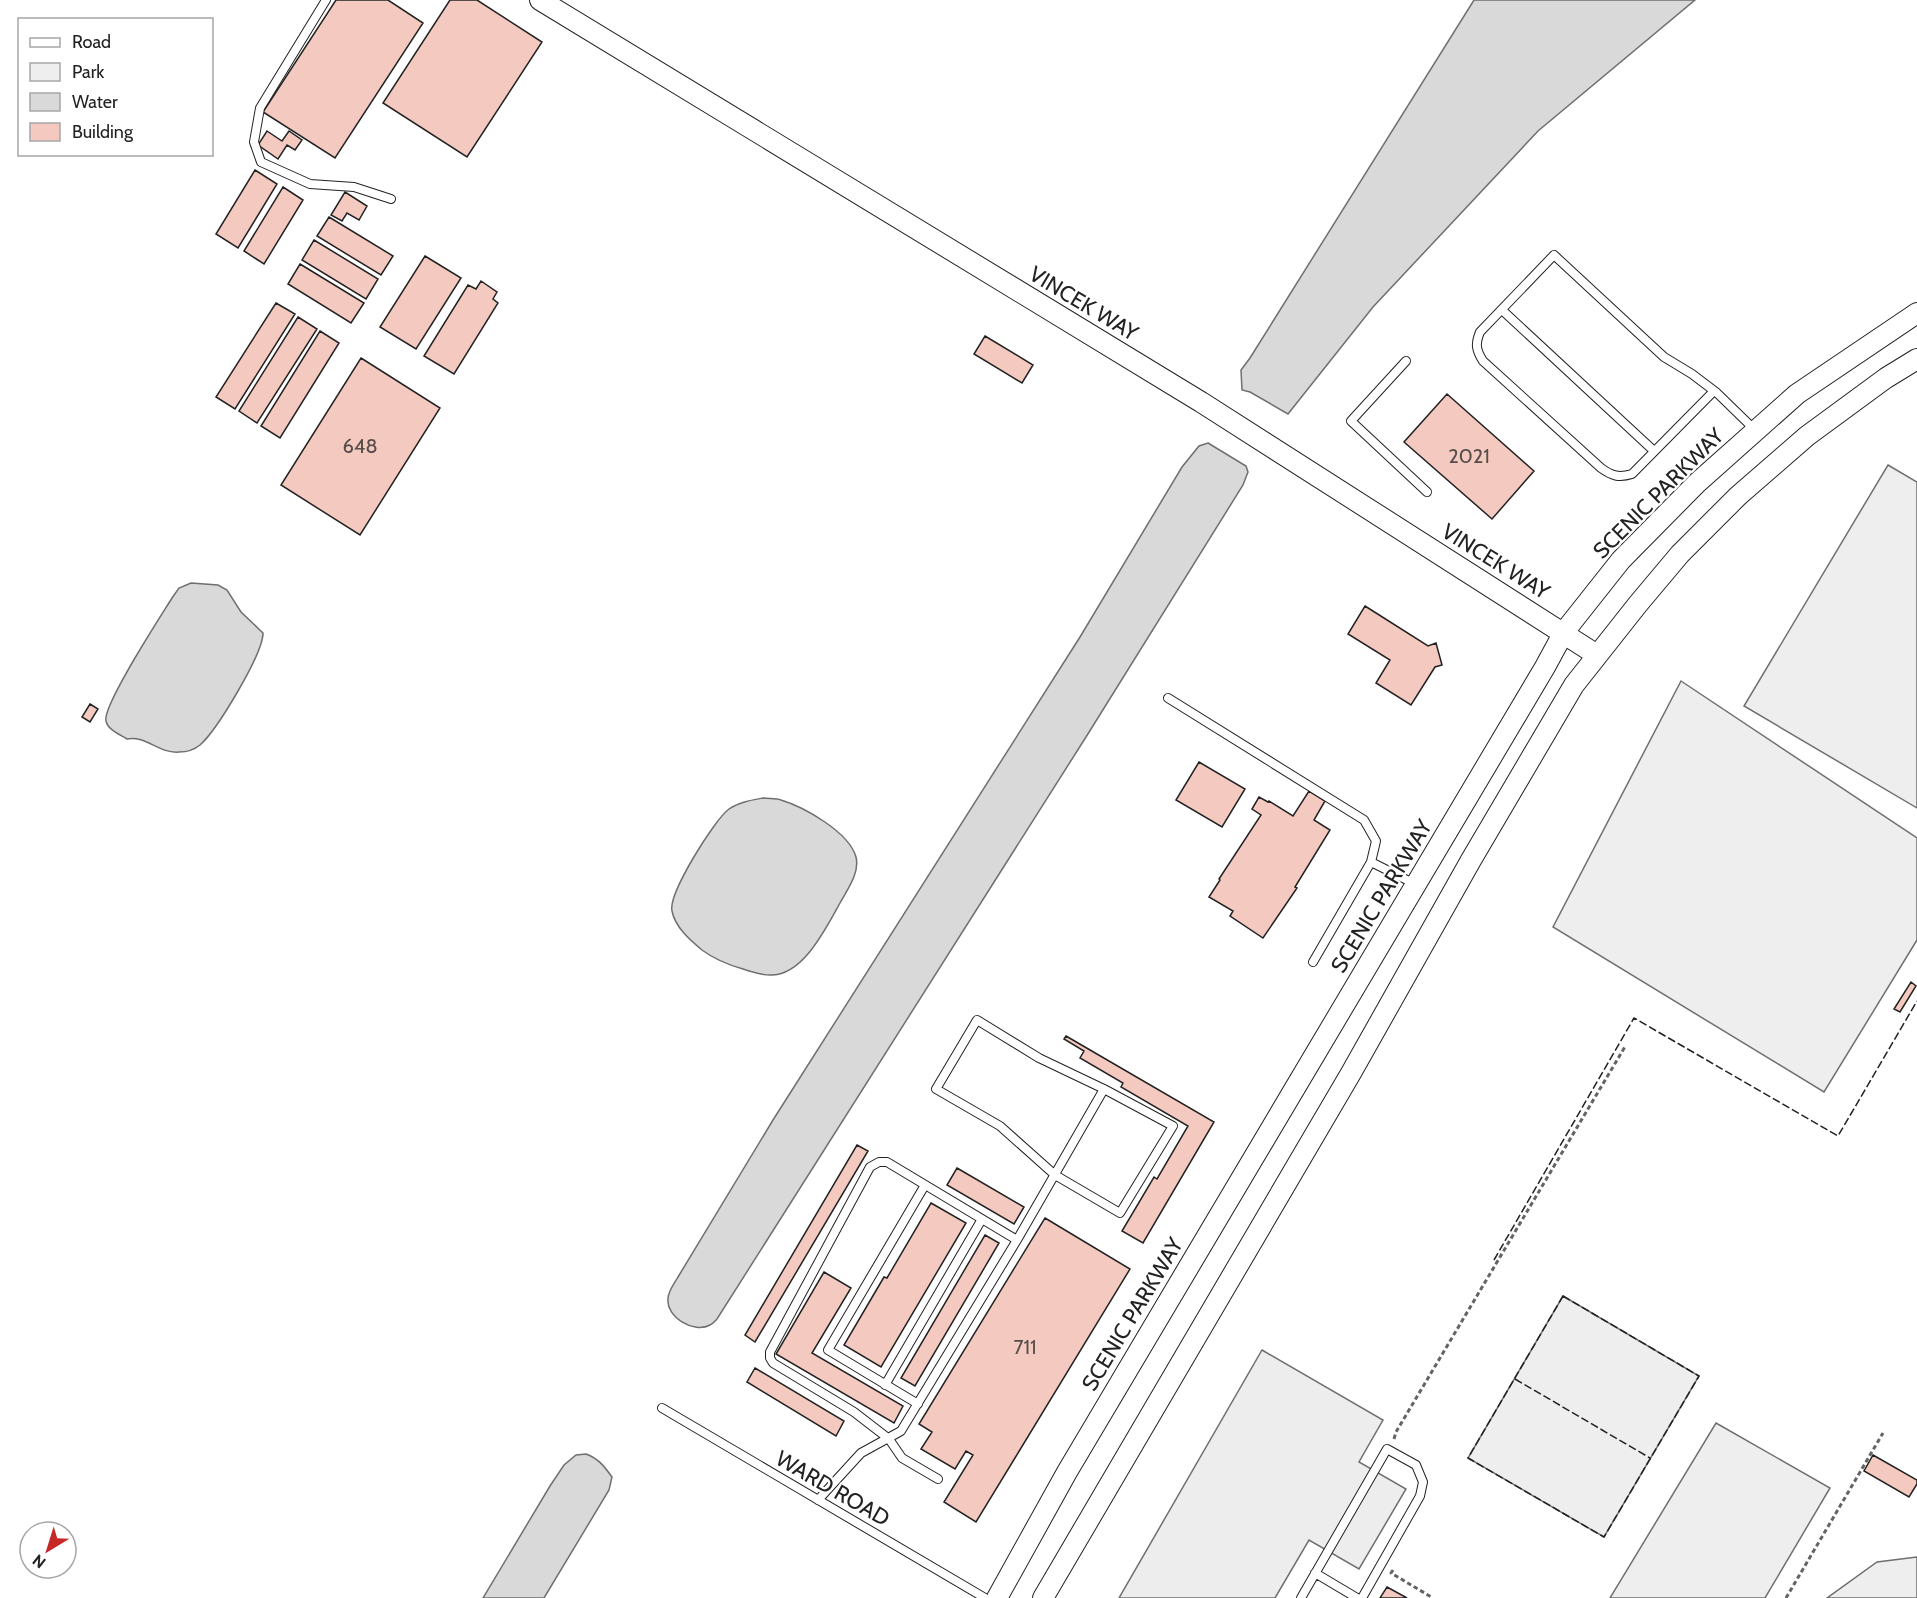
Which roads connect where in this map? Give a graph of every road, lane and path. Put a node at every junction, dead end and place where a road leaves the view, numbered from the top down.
1 (326, 0) edge
2 (540, 0) edge
3 (391, 199) dead end
4 (1502, 310) junction
5 (1917, 313) edge
6 (1917, 359) edge
7 (1406, 361) dead end
8 (1714, 391) junction
9 (1756, 431) junction
10 (1654, 452) junction
11 (1427, 492) dead end
12 (1564, 632) junction
13 (1597, 655) junction
14 (1168, 698) dead end
15 (1371, 862) junction
16 (1416, 884) junction
17 (1313, 962) dead end
18 (1626, 1046) dead end
19 (1104, 1089) junction
20 (1055, 1175) junction
21 (925, 1185) junction
22 (982, 1219) junction
23 (1017, 1240) junction
24 (885, 1385) junction
25 (918, 1404) junction
26 (662, 1408) dead end
27 (1883, 1433) dead end
28 (889, 1439) junction
29 (1401, 1443) dead end
30 (938, 1479) dead end
31 (818, 1500) junction
32 (1396, 1564) dead end
33 (1315, 1573) junction
34 (985, 1598) edge
35 (997, 1598) edge
36 (1043, 1598) edge
37 (1301, 1598) edge
38 (1359, 1598) edge
39 (1433, 1598) edge
40 (1786, 1598) edge

1 - 3 lane
2 - 12 street, VINCEK WAY
4 - 8 lane
4 - 10 lane
4 - 10 lane
5 - 9 street, SCENIC PARKWAY
6 - 13 street
7 - 11 lane
8 - 9 lane
8 - 10 lane
9 - 12 street, SCENIC PARKWAY
12 - 13 street, VINCEK WAY
12 - 16 street, SCENIC PARKWAY
13 - 36 street
14 - 15 lane
15 - 16 lane
15 - 17 lane
16 - 35 street, SCENIC PARKWAY
18 - 29 path
19 - 20 lane
19 - 20 lane
19 - 20 lane
20 - 23 lane
21 - 22 lane
21 - 24 lane
21 - 28 lane
22 - 23 lane
22 - 24 lane
23 - 25 lane
24 - 25 lane
25 - 28 lane
26 - 31 lane, WARD ROAD
27 - 40 path
28 - 30 lane
28 - 31 lane
31 - 34 lane, WARD ROAD
32 - 39 path
33 - 37 lane
33 - 38 lane
33 - 38 lane

